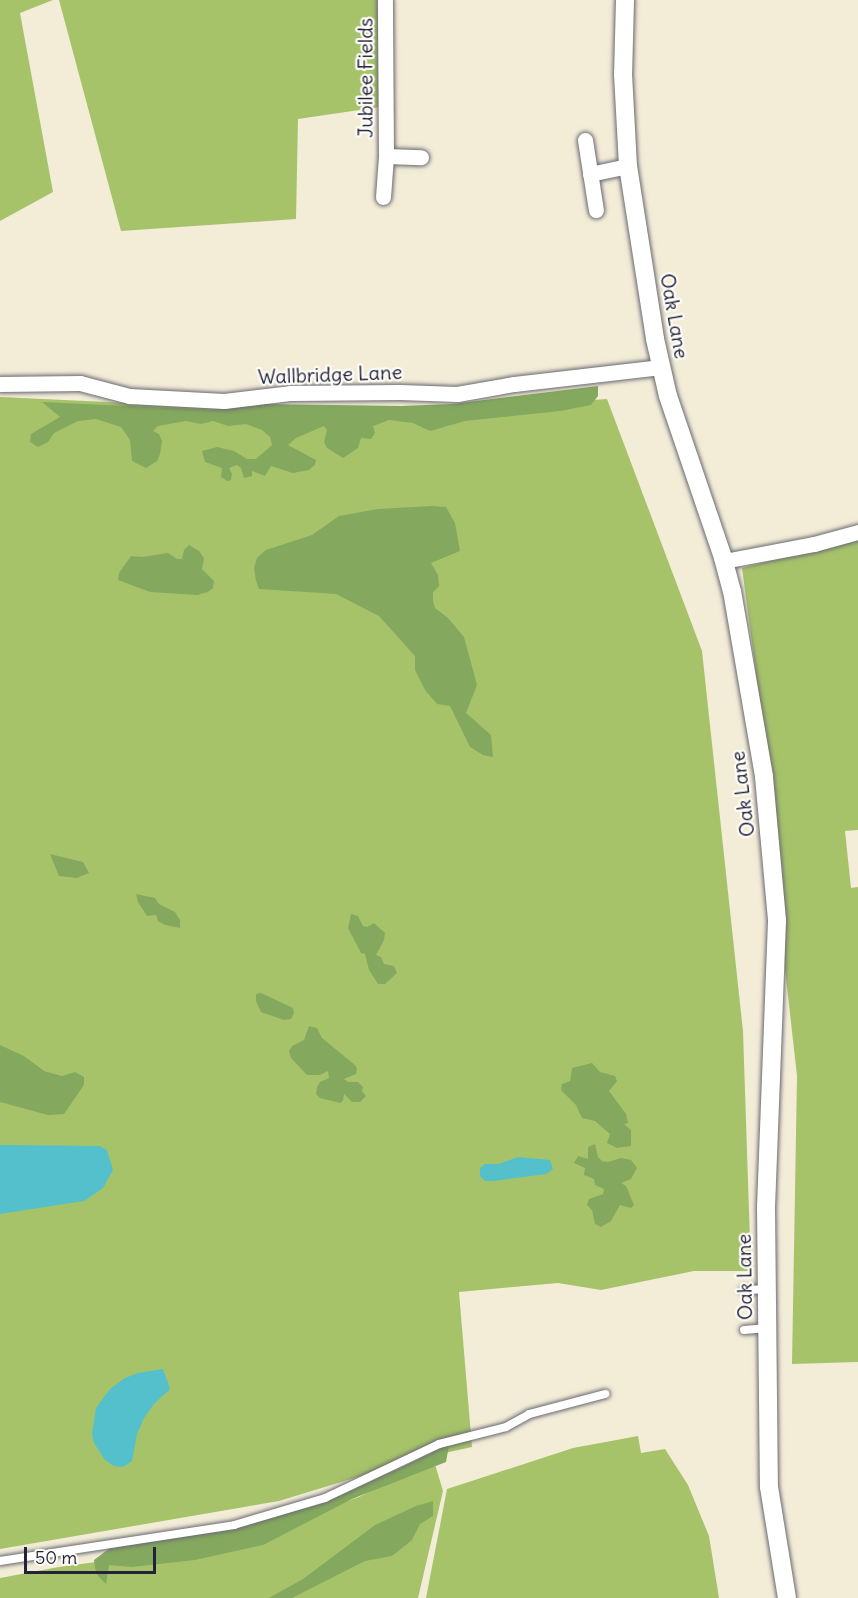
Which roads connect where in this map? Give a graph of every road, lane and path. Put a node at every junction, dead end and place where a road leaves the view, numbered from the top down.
1 (385, 0) edge
2 (625, 0) edge
3 (585, 140) dead end
4 (387, 156) junction
5 (421, 157) dead end
6 (628, 166) junction
7 (590, 174) junction
8 (383, 197) dead end
9 (596, 210) dead end
10 (661, 367) junction
11 (0, 384) edge
12 (858, 532) edge
13 (724, 561) junction
14 (767, 1289) junction
15 (744, 1290) dead end
16 (767, 1328) junction
17 (744, 1330) dead end
18 (605, 1394) dead end
19 (0, 1560) edge
20 (787, 1598) edge

1 - 4 street, Jubilee Fields
2 - 6 street, Oak Lane
3 - 7 street
4 - 5 street, Jubilee Fields
4 - 8 street, Jubilee Fields
6 - 7 street
6 - 10 street, Oak Lane
7 - 9 street
10 - 11 street, Wallbridge Lane
10 - 13 street, Oak Lane
12 - 13 street
13 - 14 street, Oak Lane
14 - 15 lane
14 - 16 street, Oak Lane
16 - 17 lane
16 - 20 street, Oak Lane
18 - 19 lane

